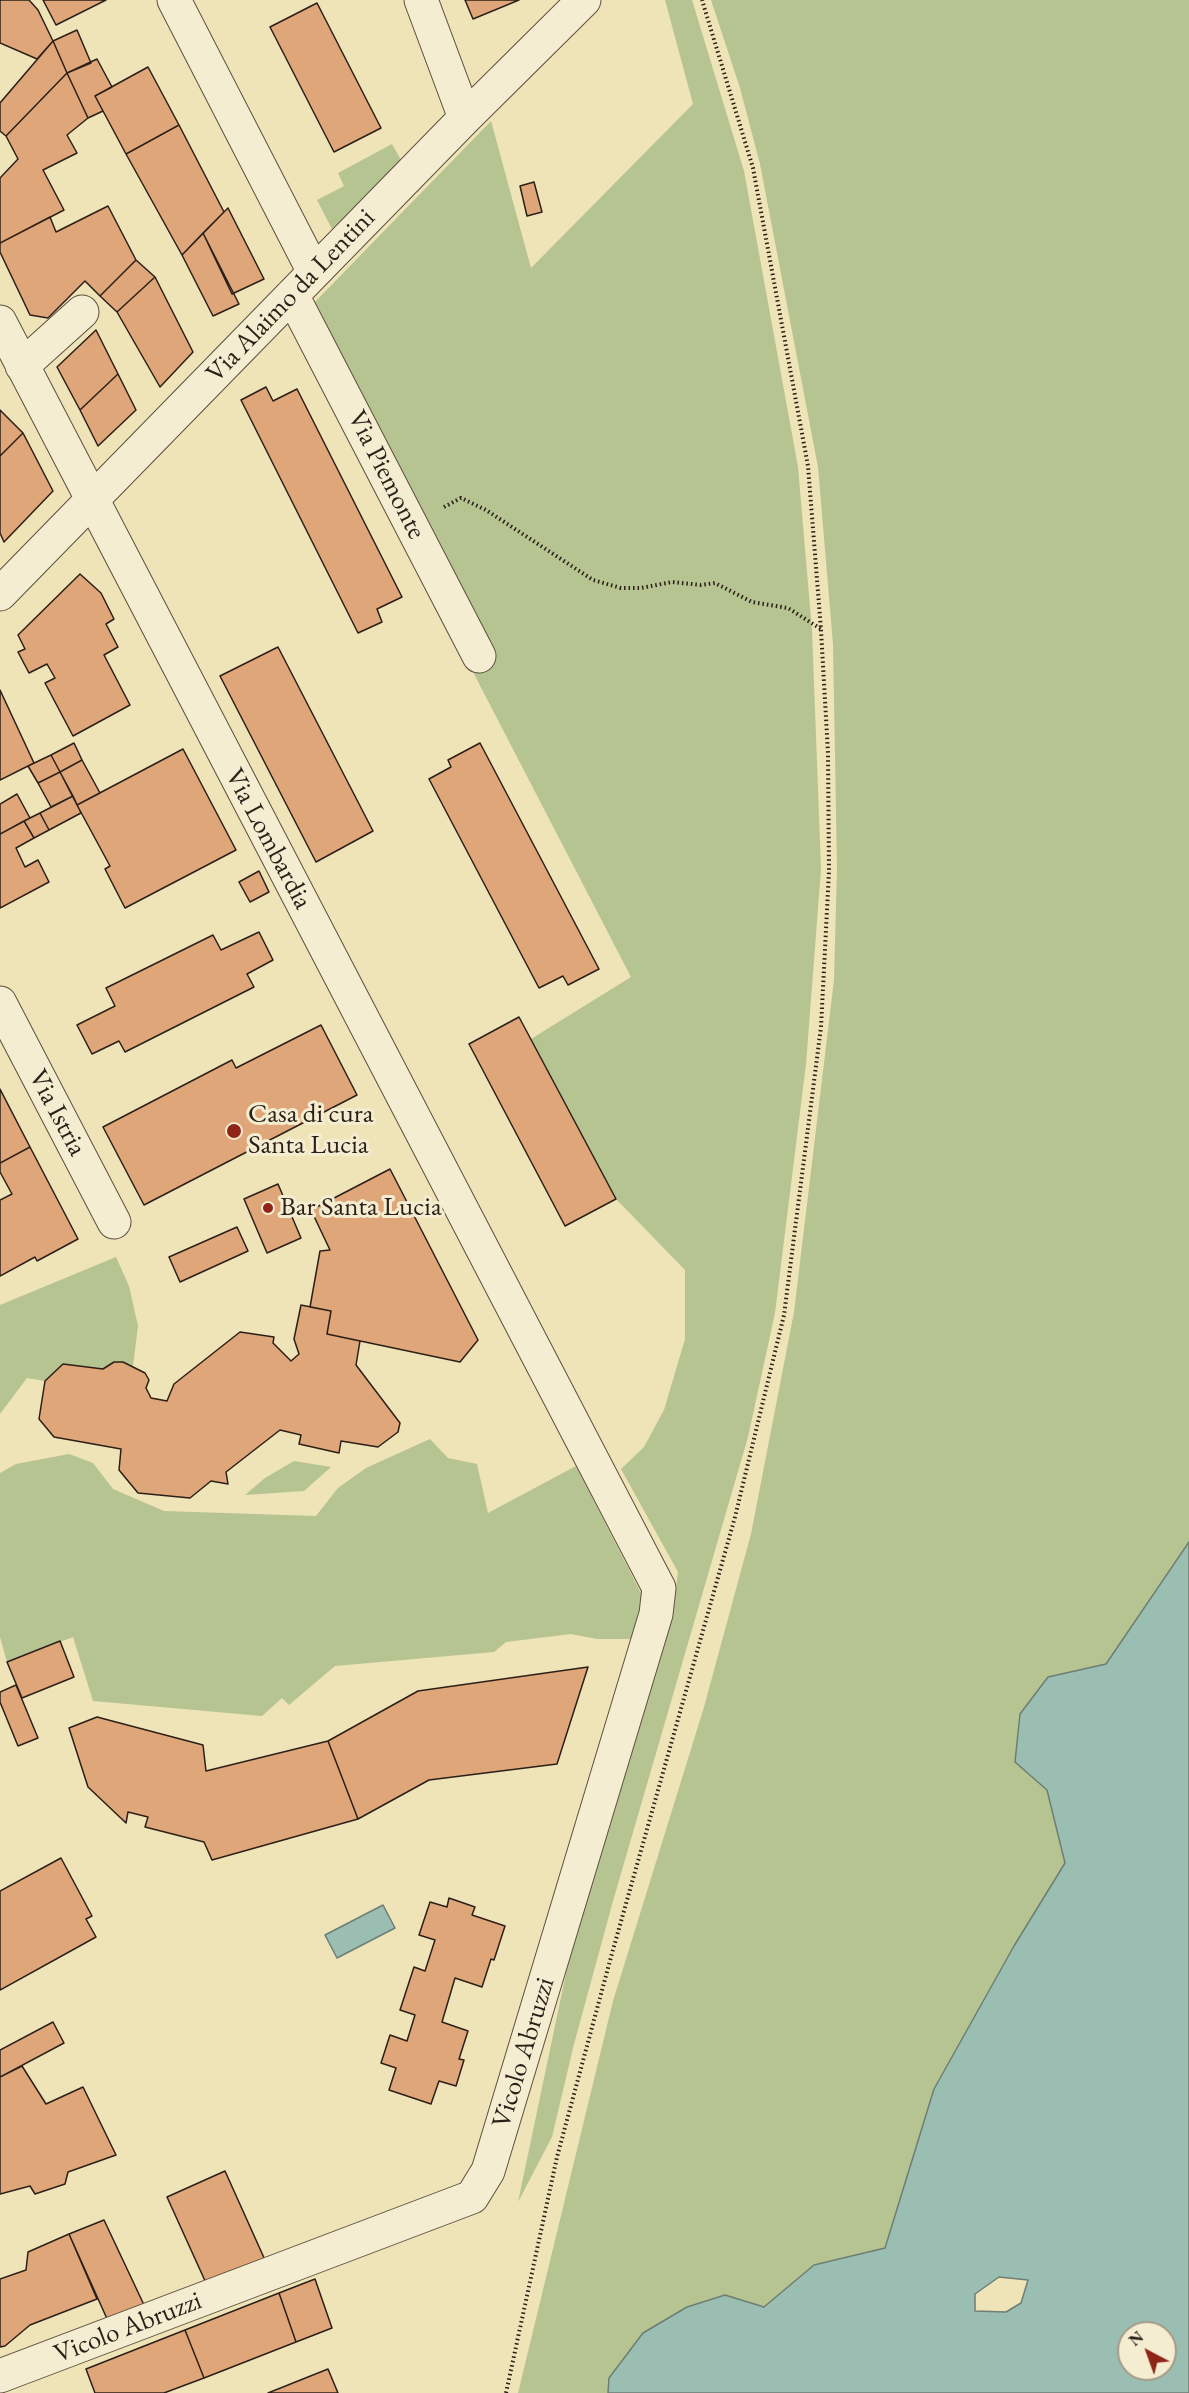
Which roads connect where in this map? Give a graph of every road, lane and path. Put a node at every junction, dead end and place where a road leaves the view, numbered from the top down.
1 (174, 0) edge
2 (421, 0) edge
3 (584, 0) edge
4 (702, 0) edge
5 (465, 118) junction
6 (303, 284) junction
7 (82, 312) dead end
8 (0, 322) edge
9 (22, 366) junction
10 (92, 501) junction
11 (404, 510) junction
12 (0, 594) edge
13 (821, 630) junction
14 (479, 656) dead end
15 (0, 1003) edge
16 (114, 1222) dead end
17 (579, 1434) joint
18 (0, 2376) edge
19 (506, 2393) edge

1 - 6 street, Via Piemonte
2 - 5 street
3 - 5 street, Via Alaimo da Lentini
4 - 13 path
5 - 6 street, Via Alaimo da Lentini
6 - 10 street, Via Alaimo da Lentini
6 - 11 street, Via Piemonte
7 - 9 street
8 - 9 street, Via Lombardia
9 - 10 street, Via Lombardia
10 - 12 street, Via Alaimo da Lentini
10 - 17 street, Via Lombardia
11 - 13 path
11 - 14 street, Via Piemonte
13 - 19 path
15 - 16 street, Via Istria
17 - 18 street, Vicolo Abruzzi

